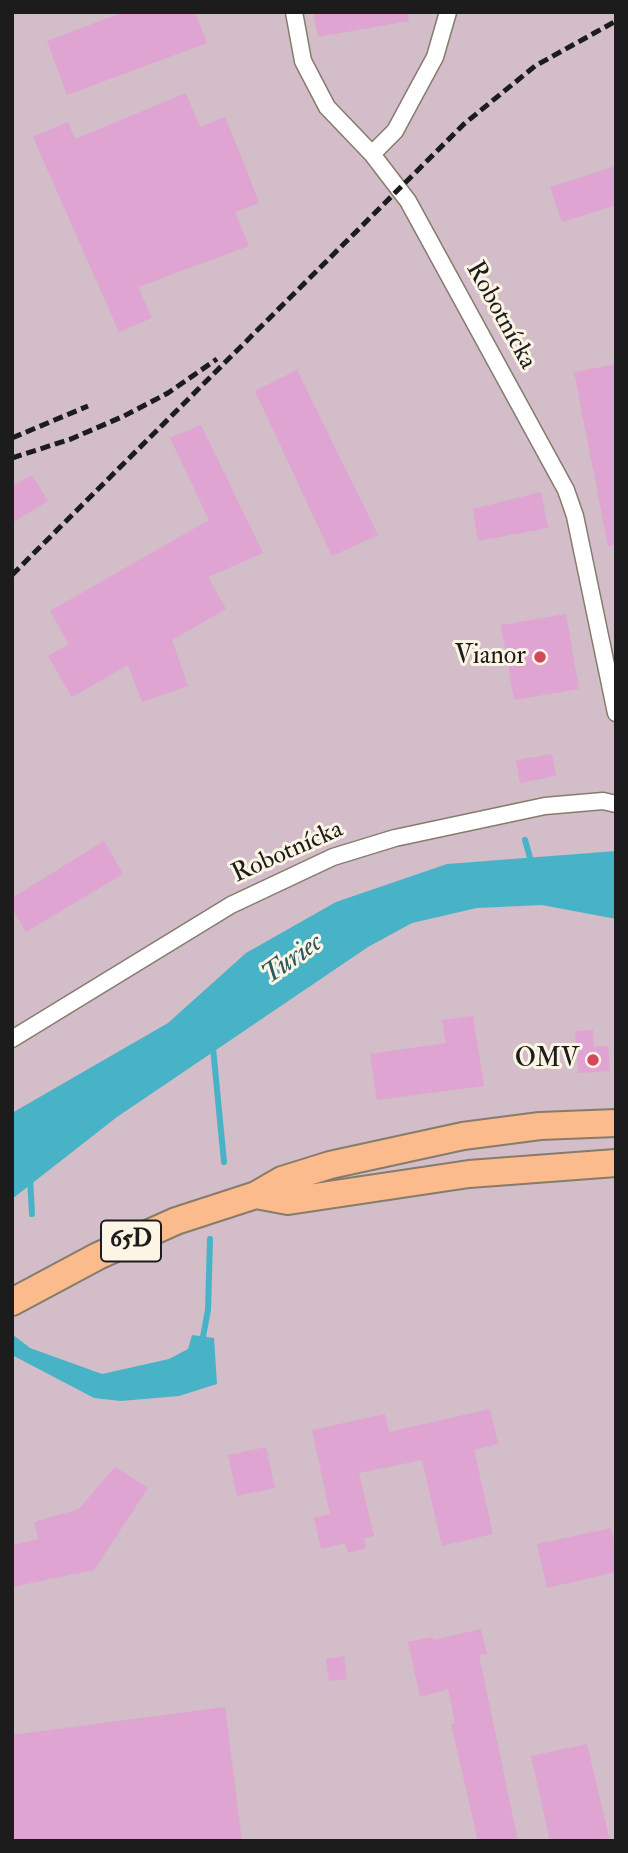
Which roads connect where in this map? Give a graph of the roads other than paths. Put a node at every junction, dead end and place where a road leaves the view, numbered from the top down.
1 (294, 12) edge
2 (449, 12) edge
3 (372, 155) junction
4 (616, 713) edge
5 (616, 804) edge
6 (12, 1039) edge
7 (616, 1123) edge
8 (616, 1163) edge
9 (256, 1195) junction
10 (12, 1302) edge

1 - 3 street, Robotnícka
2 - 3 street
3 - 4 street, Robotnícka
5 - 6 street, Robotnícka
7 - 9 main road, 65D
8 - 9 main road, 65D
9 - 10 main road, 65D

